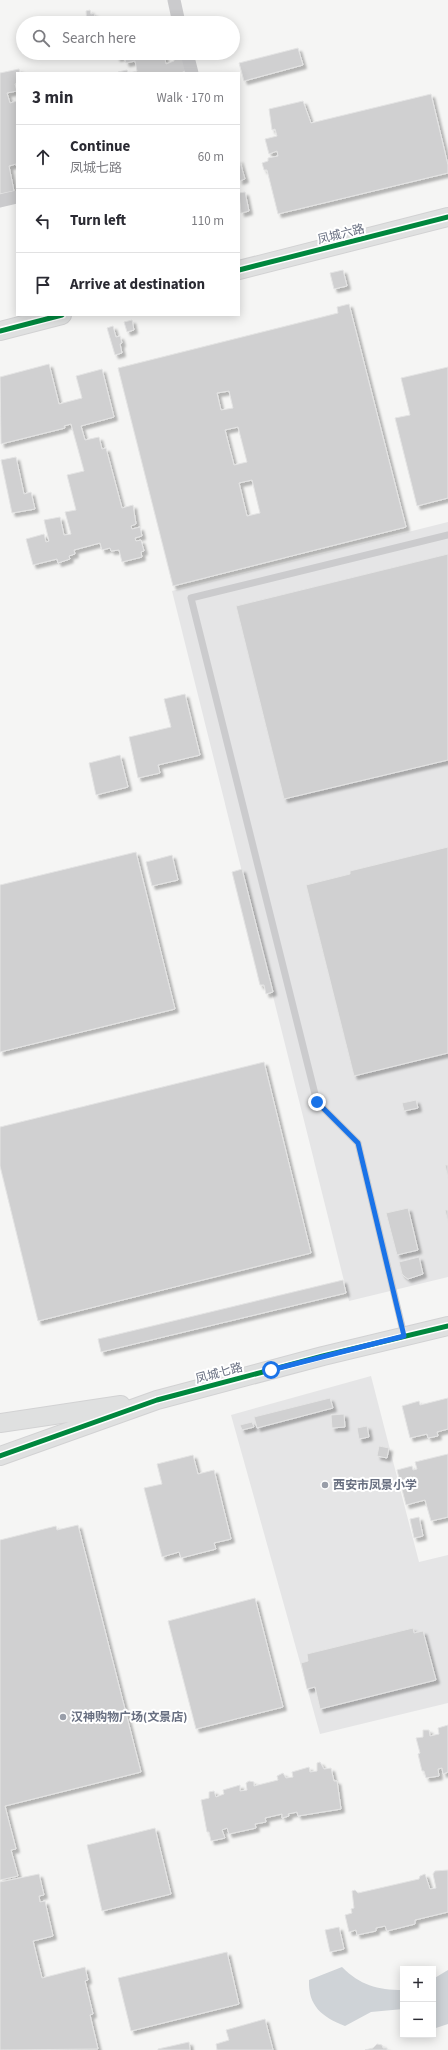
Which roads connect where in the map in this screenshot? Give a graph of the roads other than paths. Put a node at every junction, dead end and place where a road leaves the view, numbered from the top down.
1 (174, 0) edge
2 (177, 16) edge
3 (189, 60) edge
4 (192, 72) edge
5 (16, 197) edge
6 (0, 201) edge
7 (448, 217) edge
8 (240, 270) edge
9 (58, 316) edge
10 (0, 331) edge
11 (448, 535) edge
12 (448, 1326) edge
13 (404, 1336) junction
14 (157, 1400) junction
15 (0, 1423) edge
16 (0, 1456) edge

1 - 2 street
3 - 4 street
5 - 6 street
7 - 8 street, 凤城六路
9 - 10 street
11 - 13 lane
12 - 13 street, 凤城七路
13 - 14 street, 凤城七路
14 - 15 street, 凤城七路
14 - 16 street, 凤城七路

